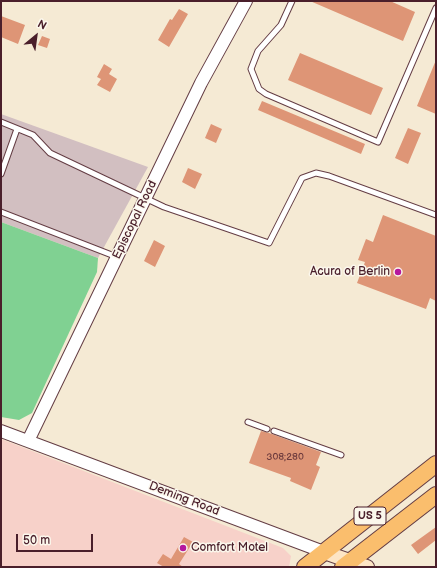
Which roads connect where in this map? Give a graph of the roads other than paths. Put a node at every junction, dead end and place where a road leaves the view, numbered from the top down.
1 (246, 1) edge
2 (292, 1) edge
3 (436, 8) edge
4 (1, 122) edge
5 (17, 129) junction
6 (1, 174) edge
7 (146, 198) junction
8 (1, 212) edge
9 (436, 215) edge
10 (117, 257) junction
11 (248, 422) dead end
12 (267, 429) dead end
13 (1, 431) edge
14 (274, 431) dead end
15 (28, 441) junction
16 (341, 455) dead end
17 (436, 464) edge
18 (436, 495) edge
19 (324, 552) junction
20 (347, 564) edge
21 (305, 567) edge
22 (367, 567) edge

1 - 7 street, Episcopal Road
2 - 3 lane
4 - 5 lane
5 - 6 lane
5 - 7 lane
7 - 9 lane
7 - 10 street, Episcopal Road
8 - 10 lane
10 - 15 street, Episcopal Road
11 - 12 lane
13 - 15 street, Deming Road
14 - 16 lane
15 - 19 street, Deming Road
17 - 19 highway, US 5
18 - 20 highway, US 5
19 - 20 main road, Deming Road
19 - 21 highway, US 5
20 - 22 main road, Deming Road

